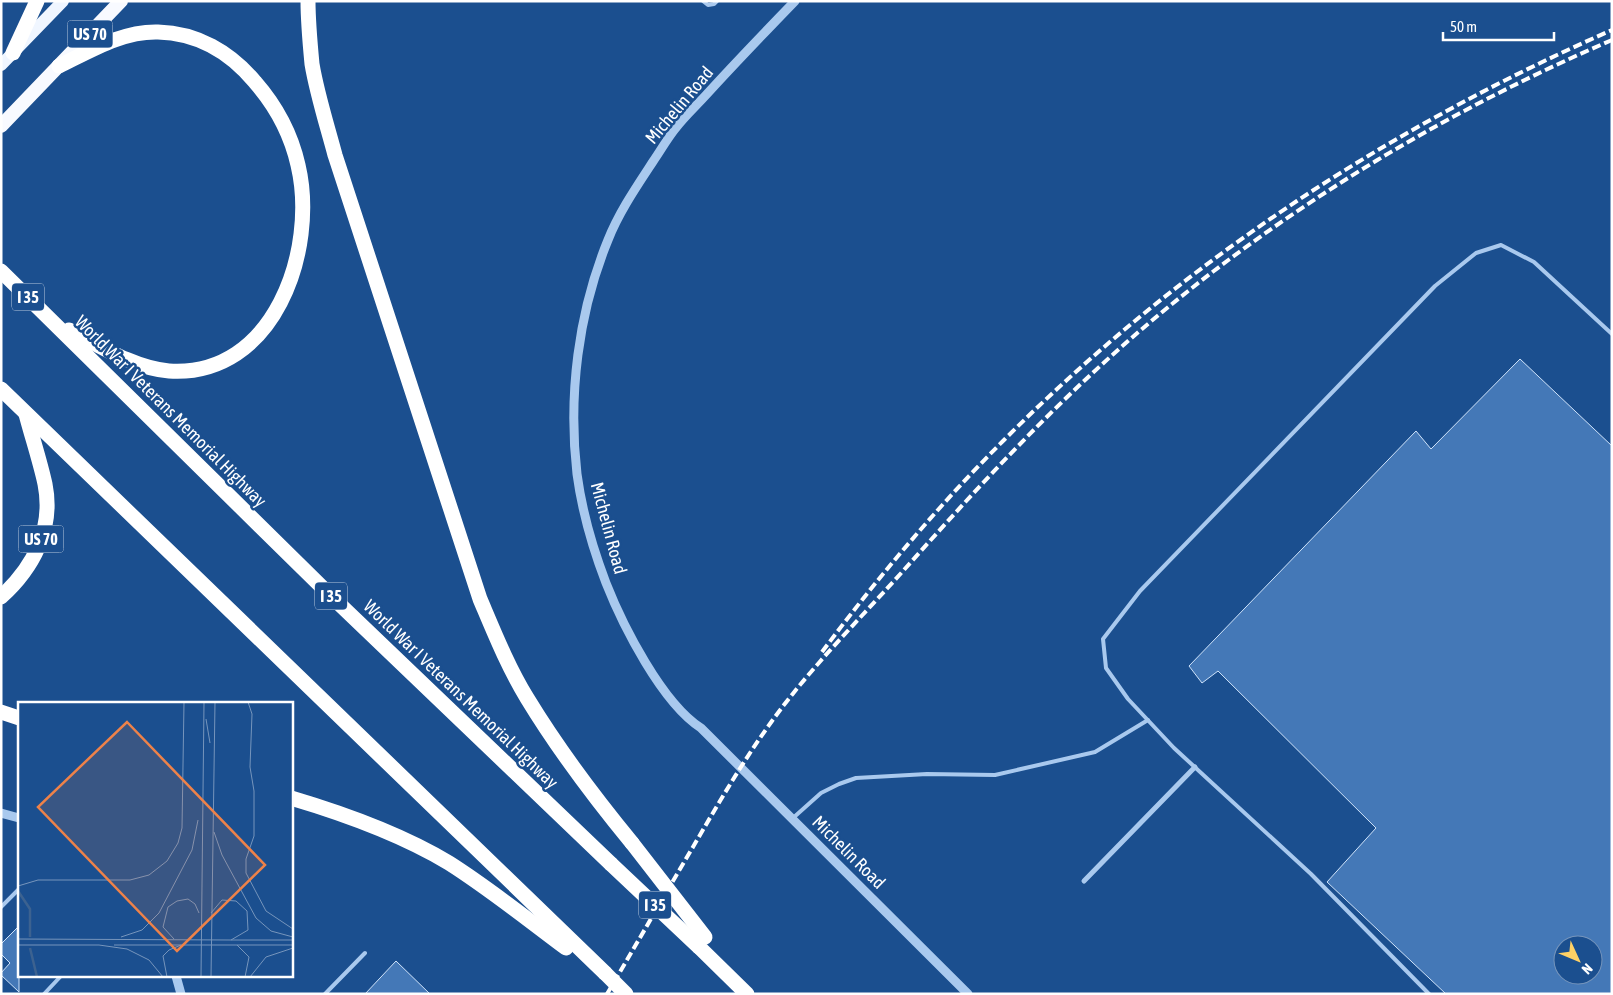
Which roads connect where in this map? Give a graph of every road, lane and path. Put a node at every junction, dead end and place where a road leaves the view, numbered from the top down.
1 (38, 1) edge
2 (63, 1) edge
3 (122, 1) edge
4 (308, 1) edge
5 (703, 1) edge
6 (717, 1) edge
7 (795, 1) edge
8 (13, 53) junction
9 (1, 65) edge
10 (59, 66) junction
11 (1, 126) edge
12 (1, 271) edge
13 (56, 324) junction
14 (1612, 334) edge
15 (1, 389) edge
16 (25, 412) junction
17 (1, 597) edge
18 (1, 712) edge
19 (18, 718) edge
20 (1148, 720) junction
21 (1195, 768) junction
22 (292, 798) edge
23 (1, 813) edge
24 (18, 818) edge
25 (793, 818) junction
26 (1084, 880) dead end
27 (18, 890) edge
28 (1, 907) edge
29 (702, 942) junction
30 (568, 944) junction
31 (365, 953) dead end
32 (59, 978) edge
33 (177, 978) edge
34 (44, 994) edge
35 (181, 994) edge
36 (325, 994) edge
37 (626, 994) edge
38 (747, 994) edge
39 (968, 994) edge
40 (1429, 994) edge

1 - 8 highway
2 - 8 main road
3 - 10 highway, US 70
4 - 29 highway, bridge
5 - 6 lane
7 - 25 street, Michelin Road
8 - 9 main road
10 - 11 highway, US 70
10 - 13 highway
12 - 13 highway, World War I Veterans Memorial Highway / I 35
13 - 29 highway, World War I Veterans Memorial Highway / I 35, bridge
14 - 20 lane
15 - 16 highway
16 - 17 highway, US 70
16 - 30 highway
18 - 19 highway
20 - 21 lane
20 - 25 lane
21 - 26 street
21 - 40 lane
22 - 30 highway
23 - 24 street
25 - 39 street, Michelin Road
27 - 28 lane
29 - 38 highway, World War I Veterans Memorial Highway / I 35
30 - 37 highway, bridge
31 - 36 lane
32 - 34 lane
33 - 35 street

